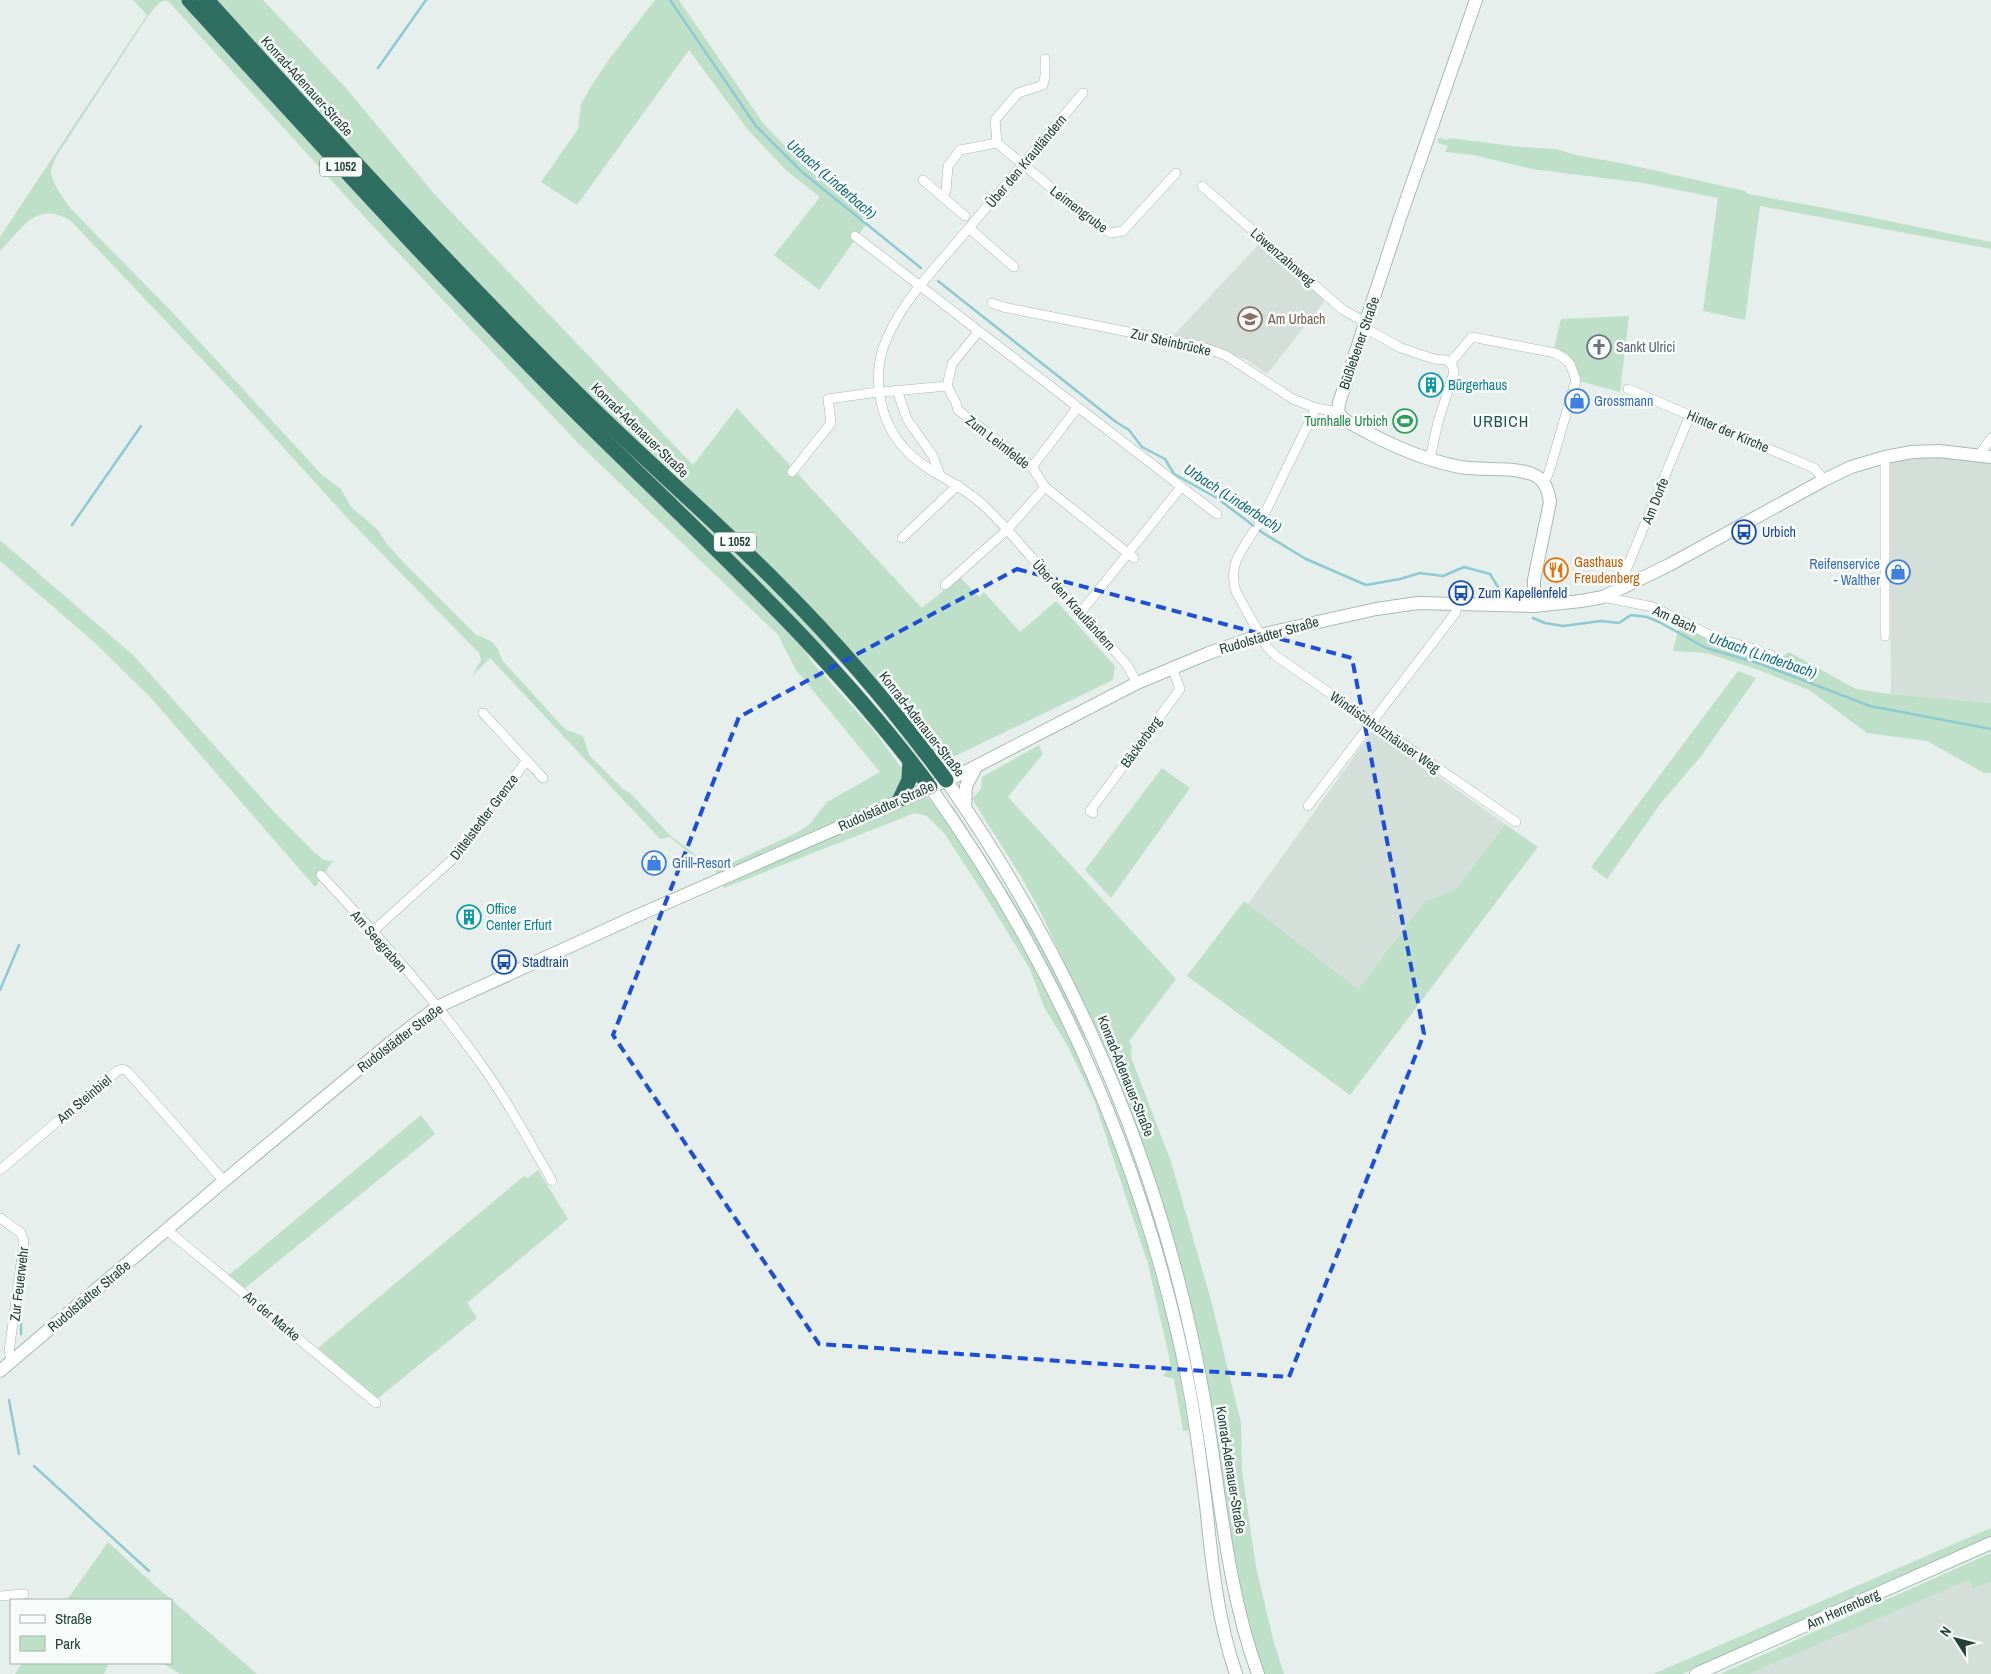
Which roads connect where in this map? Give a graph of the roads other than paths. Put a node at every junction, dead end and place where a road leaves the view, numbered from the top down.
1 (189, 0) edge
2 (206, 0) edge
3 (1476, 0) edge
4 (1045, 59) dead end
5 (1083, 94) dead end
6 (997, 143) junction
7 (1024, 165) junction
8 (1176, 173) dead end
9 (923, 180) dead end
10 (1202, 186) dead end
11 (942, 196) junction
12 (965, 216) dead end
13 (969, 228) junction
14 (855, 236) dead end
15 (1014, 267) dead end
16 (920, 286) junction
17 (992, 303) dead end
18 (1366, 325) junction
19 (978, 332) junction
20 (1450, 363) junction
21 (947, 386) junction
22 (1628, 389) dead end
23 (898, 390) junction
24 (879, 392) junction
25 (1077, 408) junction
26 (1316, 408) junction
27 (1338, 412) junction
28 (1690, 416) junction
29 (1991, 438) edge
30 (1986, 455) edge
31 (1885, 457) junction
32 (1430, 459) junction
33 (1032, 467) junction
34 (792, 472) dead end
35 (940, 475) junction
36 (1824, 480) junction
37 (1544, 483) junction
38 (958, 485) junction
39 (1045, 487) junction
40 (1181, 487) junction
41 (1228, 495) dead end
42 (1217, 514) dead end
43 (1258, 525) junction
44 (1007, 530) junction
45 (902, 538) dead end
46 (1131, 556) junction
47 (945, 585) dead end
48 (1623, 588) junction
49 (1603, 597) junction
50 (1457, 603) junction
51 (1534, 606) junction
52 (1081, 612) junction
53 (1260, 635) junction
54 (1885, 636) dead end
55 (1773, 656) dead end
56 (1172, 667) junction
57 (1137, 683) junction
58 (483, 713) dead end
59 (1372, 723) junction
60 (527, 760) junction
61 (910, 761) junction
62 (976, 767) junction
63 (543, 778) dead end
64 (946, 780) junction
65 (930, 787) junction
66 (900, 799) junction
67 (1308, 806) dead end
68 (965, 807) junction
69 (1093, 813) dead end
70 (1516, 822) dead end
71 (321, 875) dead end
72 (372, 932) junction
73 (437, 1007) junction
74 (0, 1170) edge
75 (224, 1180) junction
76 (552, 1181) dead end
77 (0, 1218) edge
78 (167, 1230) junction
79 (12, 1360) junction
80 (0, 1371) edge
81 (376, 1403) dead end
82 (1991, 1543) edge
83 (24, 1594) dead end
84 (0, 1596) edge
85 (1236, 1674) edge
86 (1258, 1674) edge
87 (1696, 1674) edge

1 - 61 highway, Konrad-Adenauer-Straße / L 1052
2 - 64 highway, Konrad-Adenauer-Straße / L 1052
3 - 18 street, Büßlebener Straße
4 - 6 street
5 - 7 street, Über den Krautländern
6 - 7 street, Leimengrube
6 - 11 street
7 - 8 street, Leimengrube
7 - 13 street, Über den Krautländern
9 - 11 street
10 - 18 street, Löwenzahnweg
11 - 12 street
13 - 15 street
13 - 16 street, Über den Krautländern
14 - 16 street
16 - 19 street
16 - 24 street, Über den Krautländern
17 - 26 street, Zur Steinbrücke
18 - 20 street, Löwenzahnweg
18 - 27 street, Büßlebener Straße
19 - 21 street
19 - 25 street
20 - 32 street
20 - 37 street
21 - 23 street
21 - 33 street, Zum Leimfelde
22 - 28 street, Hinter der Kirche
23 - 24 street
23 - 35 street
24 - 34 street
24 - 35 street, Über den Krautländern
25 - 33 street
25 - 40 street
26 - 27 street, Zur Steinbrücke
26 - 43 street, Windischholzhäuser Weg
27 - 32 street
28 - 36 street, Hinter der Kirche
28 - 48 street, Am Dorfe
29 - 30 street
30 - 31 street, Rudolstädter Straße
31 - 36 street, Rudolstädter Straße
31 - 54 street
32 - 37 street
33 - 39 street, Zum Leimfelde
35 - 38 street, Über den Krautländern
36 - 48 street, Rudolstädter Straße
37 - 51 street
38 - 44 street, Über den Krautländern
38 - 45 street
39 - 44 street
39 - 46 street, Zum Leimfelde
40 - 42 street
40 - 46 street
41 - 43 street
43 - 53 street, Windischholzhäuser Weg
44 - 47 street
44 - 52 street, Über den Krautländern
46 - 52 street
48 - 49 street, Rudolstädter Straße
49 - 51 street, Rudolstädter Straße
49 - 55 street, Am Bach
50 - 51 street, Rudolstädter Straße
50 - 53 street, Rudolstädter Straße
50 - 59 street
52 - 57 street, Über den Krautländern
53 - 56 street, Rudolstädter Straße
53 - 59 street, Windischholzhäuser Weg
56 - 57 street, Rudolstädter Straße
56 - 69 street, Bäckerberg
57 - 62 street, Rudolstädter Straße
58 - 60 street, Dittelstedter Grenze
59 - 67 street
59 - 70 street, Windischholzhäuser Weg
60 - 63 street, Dittelstedter Grenze
60 - 72 street, Dittelstedter Grenze
61 - 65 highway, Konrad-Adenauer-Straße / L 1052
61 - 66 highway
62 - 64 street, Rudolstädter Straße
62 - 68 street
64 - 65 street, Rudolstädter Straße
64 - 68 street, Konrad-Adenauer-Straße / L 1052
65 - 66 street, Rudolstädter Straße
65 - 85 street, Konrad-Adenauer-Straße / L 1052
66 - 73 street, Rudolstädter Straße
68 - 86 street, Konrad-Adenauer-Straße / L 1052
71 - 72 street, Am Seegraben
72 - 73 street, Am Seegraben
73 - 75 street, Rudolstädter Straße
73 - 76 street
74 - 75 street, Am Steinbiel
75 - 78 street, Rudolstädter Straße
77 - 79 street, Zur Feuerwehr
78 - 79 street, Rudolstädter Straße
78 - 81 street, An der Marke
79 - 80 street, Rudolstädter Straße
82 - 87 street, Am Herrenberg
83 - 84 street

